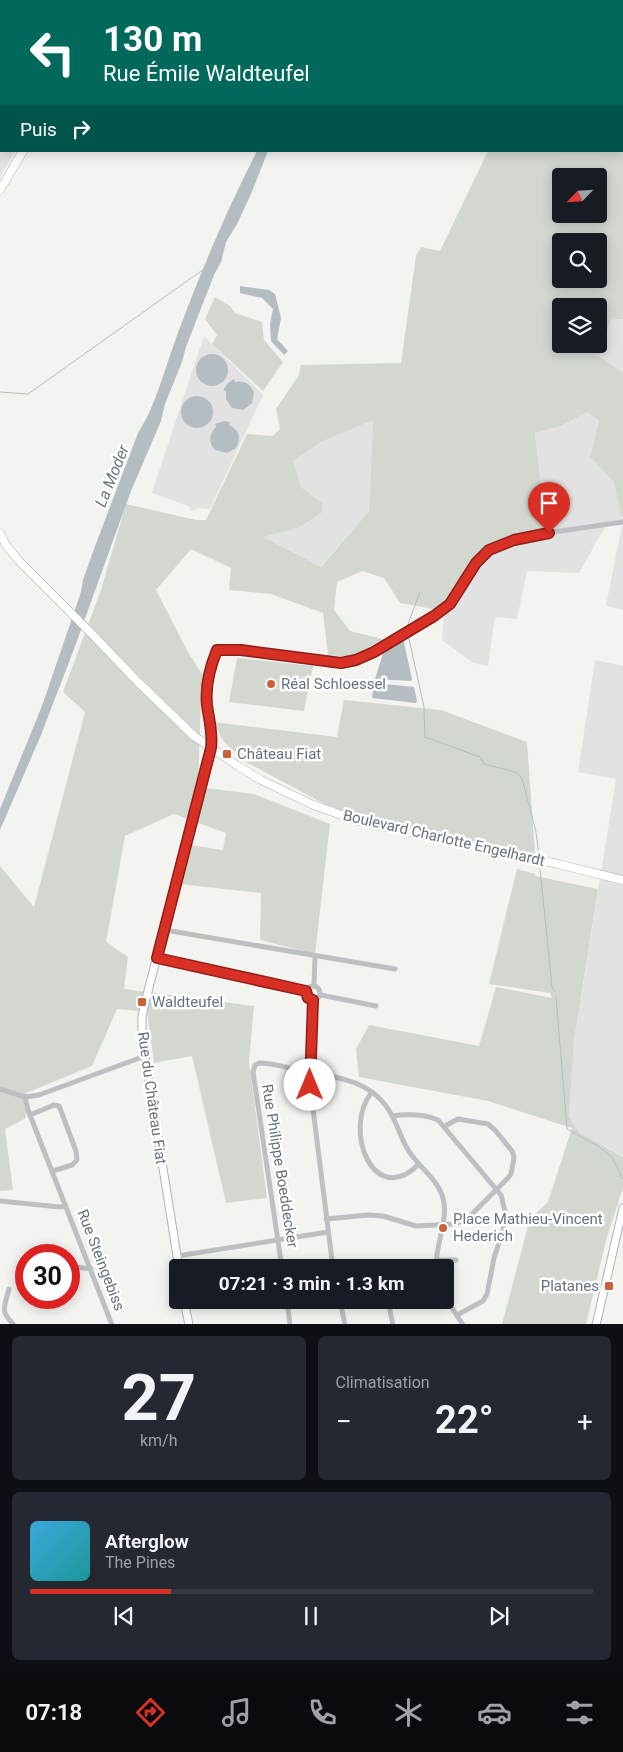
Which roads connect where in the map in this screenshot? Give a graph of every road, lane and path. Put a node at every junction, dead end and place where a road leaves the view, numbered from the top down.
1 (22, 152) edge
2 (0, 190) edge
3 (623, 522) edge
4 (0, 533) edge
5 (217, 650) joint
6 (211, 748) junction
7 (623, 880) edge
8 (165, 930) junction
9 (315, 956) junction
10 (157, 958) junction
11 (395, 969) dead end
12 (314, 985) junction
13 (306, 991) junction
14 (321, 995) junction
15 (313, 1000) junction
16 (376, 1006) dead end
17 (145, 1056) junction
18 (309, 1072) junction
19 (0, 1089) edge
20 (372, 1092) junction
21 (25, 1097) junction
22 (30, 1114) junction
23 (392, 1116) junction
24 (445, 1126) junction
25 (419, 1164) junction
26 (52, 1171) junction
27 (496, 1189) junction
28 (0, 1201) edge
29 (66, 1206) junction
30 (623, 1208) edge
31 (326, 1219) junction
32 (442, 1225) junction
33 (328, 1232) junction
34 (278, 1241) junction
35 (177, 1256) junction
36 (177, 1259) edge
37 (281, 1259) edge
38 (332, 1259) edge
39 (436, 1259) edge
40 (80, 1268) edge
41 (91, 1269) junction
42 (8, 1289) dead end
43 (186, 1309) edge
44 (288, 1309) edge
45 (342, 1309) edge
46 (390, 1309) edge
47 (454, 1309) edge
48 (458, 1314) junction
49 (14, 1324) edge
50 (112, 1324) edge
51 (189, 1324) edge
52 (290, 1324) edge
53 (345, 1324) edge
54 (393, 1324) edge
55 (461, 1324) edge
56 (594, 1324) edge

1 - 2 main road
3 - 5 street, Rue du Château Fiat
4 - 6 main road, Boulevard Charlotte Engelhardt
5 - 6 street, Rue du Château Fiat
6 - 7 main road, Boulevard Charlotte Engelhardt
6 - 8 street, Rue du Château Fiat
8 - 9 street
8 - 10 street, Rue du Château Fiat
9 - 11 street
9 - 12 street
10 - 13 street
10 - 17 street, Rue du Château Fiat
12 - 13 street
12 - 14 street
13 - 15 street
14 - 15 street
14 - 16 street
15 - 18 street
17 - 21 street
17 - 35 street, Rue du Château Fiat
18 - 20 street
18 - 31 street
18 - 34 street, Rue Philippe Boeddecker
19 - 21 street
20 - 23 street
20 - 25 street
21 - 22 street, Rue Steingebiss
22 - 26 street, Rue Steingebiss
22 - 26 street
23 - 24 street
23 - 25 street
24 - 27 street
24 - 27 street
25 - 32 street
26 - 29 street, Rue Steingebiss
27 - 32 street
27 - 48 street
28 - 29 street, Rue Steingebiss
29 - 41 street, Rue Steingebiss
30 - 56 street
31 - 32 street
31 - 33 street
32 - 39 street
33 - 34 street
33 - 38 street
34 - 35 street
34 - 37 street, Rue Philippe Boeddecker
35 - 36 street, Rue du Château Fiat
40 - 41 street
41 - 50 street, Rue Steingebiss
42 - 49 street
43 - 51 street
44 - 52 street
45 - 53 street
46 - 54 street
47 - 48 street
48 - 55 street

